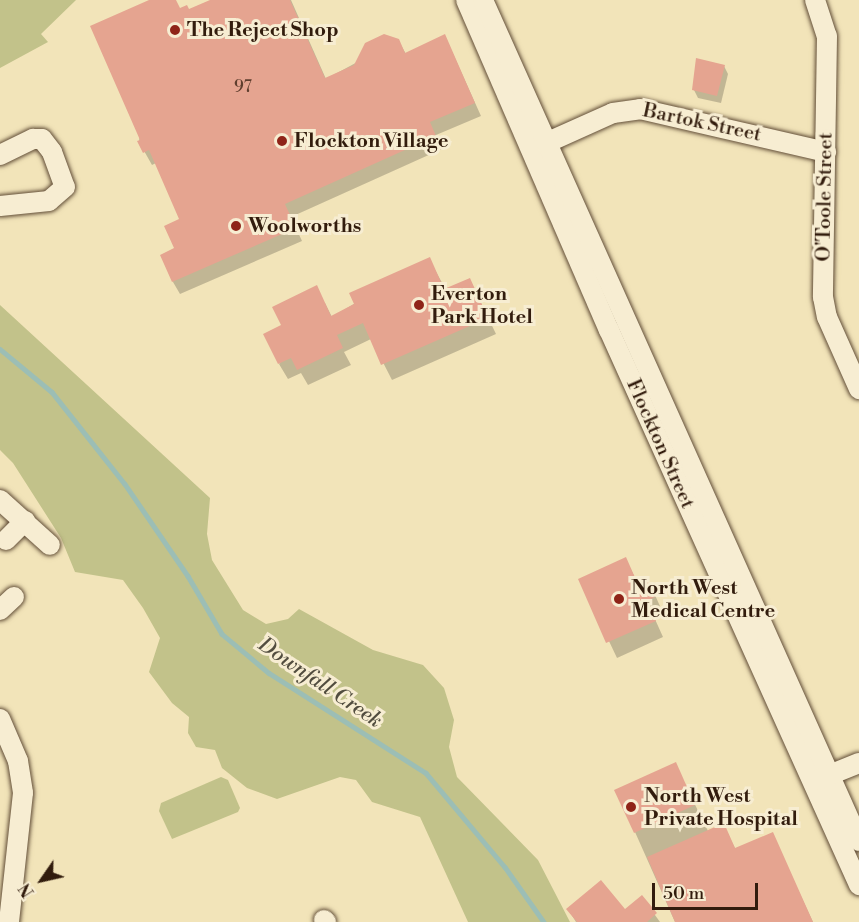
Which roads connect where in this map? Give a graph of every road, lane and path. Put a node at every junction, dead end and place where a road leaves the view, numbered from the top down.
1 (466, 0) edge
2 (483, 0) edge
3 (815, 0) edge
4 (546, 142) junction
5 (826, 152) junction
6 (0, 155) edge
7 (0, 206) edge
8 (859, 390) edge
9 (0, 500) edge
10 (25, 521) junction
11 (6, 540) dead end
12 (50, 545) dead end
13 (0, 719) edge
14 (859, 763) edge
15 (821, 778) junction
16 (859, 841) edge
17 (859, 885) edge
18 (9, 922) edge

1 - 15 street, Flockton Street
2 - 4 street, Flockton Street
3 - 5 street, O'Toole Street
4 - 5 street, Bartok Street
4 - 15 street, Flockton Street
5 - 8 street, O'Toole Street
6 - 7 street
9 - 10 street
10 - 11 street
10 - 12 street
13 - 18 street
14 - 15 street
15 - 16 street, Flockton Street
15 - 17 street, Flockton Street

